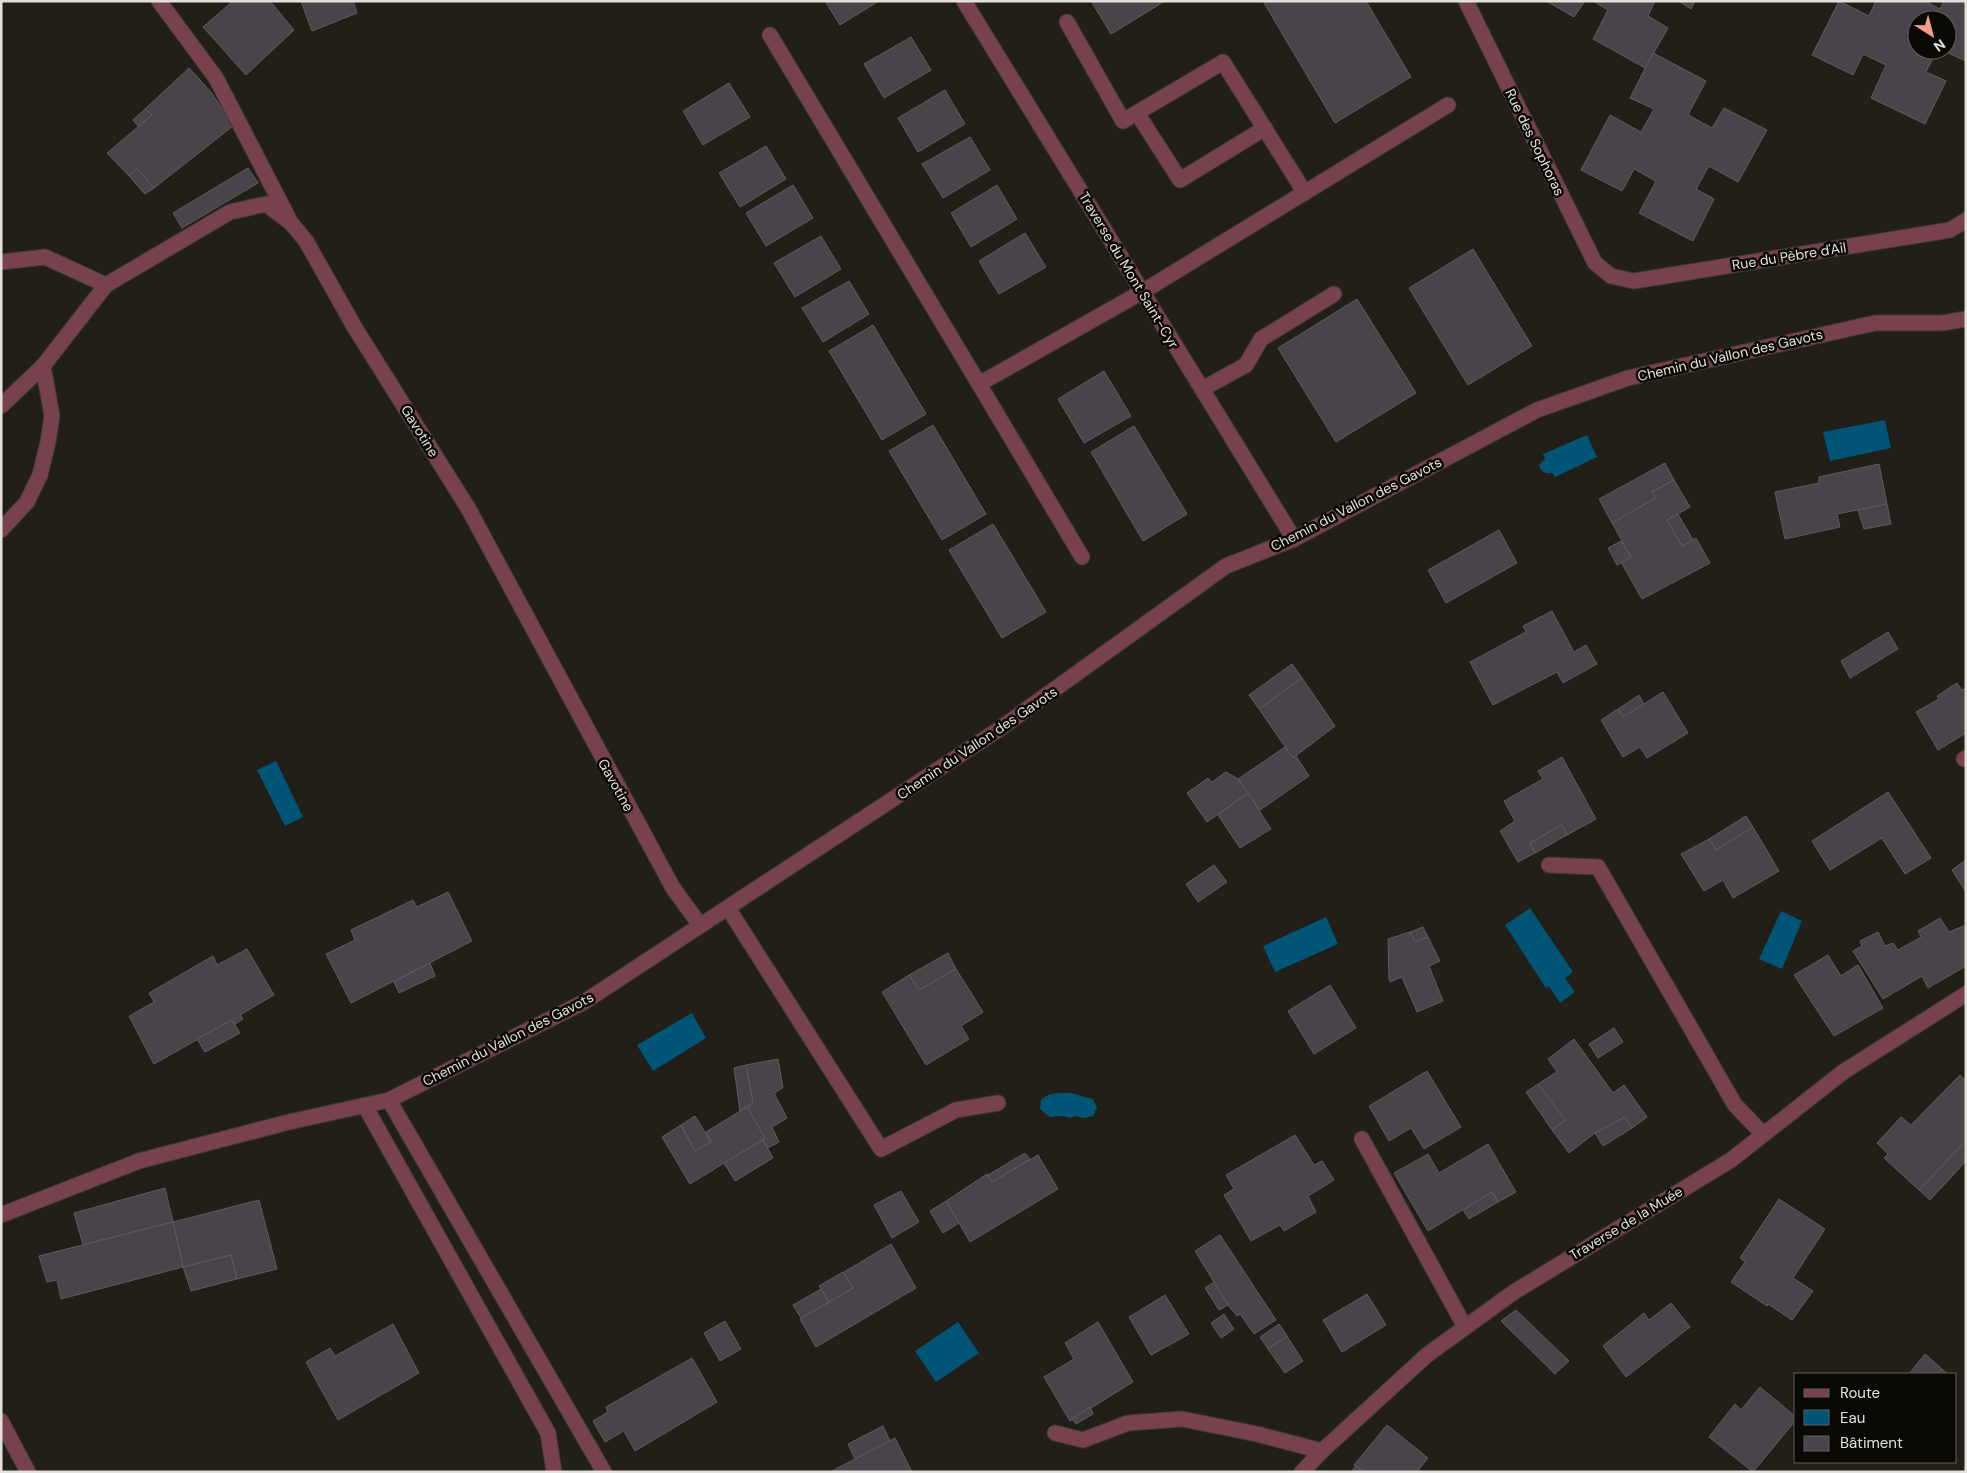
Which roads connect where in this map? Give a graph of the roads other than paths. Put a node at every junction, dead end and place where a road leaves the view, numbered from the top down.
1 (159, 1) edge
2 (964, 1) edge
3 (1466, 1) edge
4 (1067, 22) dead end
5 (770, 35) dead end
6 (1448, 105) dead end
7 (1137, 113) junction
8 (1265, 128) junction
9 (1305, 192) junction
10 (1966, 220) edge
11 (291, 223) junction
12 (1, 262) edge
13 (1611, 276) joint
14 (106, 284) junction
15 (1142, 292) junction
16 (1334, 294) dead end
17 (1966, 319) edge
18 (43, 366) junction
19 (979, 384) junction
20 (1202, 389) junction
21 (1, 406) edge
22 (1, 530) edge
23 (1294, 539) junction
24 (1082, 557) dead end
25 (1549, 865) dead end
26 (728, 908) junction
27 (700, 925) junction
28 (1966, 994) edge
29 (389, 1100) junction
30 (998, 1103) dead end
31 (365, 1106) junction
32 (1764, 1134) junction
33 (1362, 1139) dead end
34 (1, 1215) edge
35 (1465, 1327) junction
36 (1, 1421) edge
37 (1055, 1433) dead end
38 (1322, 1450) junction
39 (28, 1472) edge
40 (554, 1472) edge
41 (604, 1472) edge
42 (1302, 1472) edge

1 - 11 street
2 - 15 street, Traverse du Mont Saint-Cyr
3 - 13 street, Rue des Sophoras
4 - 7 street
5 - 19 street
6 - 9 street
7 - 8 street
7 - 8 street
8 - 9 street
9 - 15 street
10 - 13 street, Rue du Pèbre d'Ail
11 - 14 street, Gavotine
11 - 27 street, Gavotine
12 - 14 street
14 - 18 street
15 - 19 street
15 - 20 street, Traverse du Mont Saint-Cyr
16 - 20 street
17 - 23 street, Chemin du Vallon des Gavots
18 - 21 street
18 - 22 street
19 - 24 street
20 - 23 street, Traverse du Mont Saint-Cyr
23 - 26 street, Chemin du Vallon des Gavots
25 - 32 street
26 - 27 street, Chemin du Vallon des Gavots
26 - 30 street
27 - 29 street, Chemin du Vallon des Gavots
28 - 32 street, Traverse de la Muée
29 - 31 street, Chemin du Vallon des Gavots
29 - 41 street
31 - 34 street, Chemin du Vallon des Gavots
31 - 40 street
32 - 35 street, Traverse de la Muée
33 - 35 street
35 - 38 street, Traverse de la Muée
36 - 39 street
37 - 38 street
38 - 42 street, Traverse de la Muée

